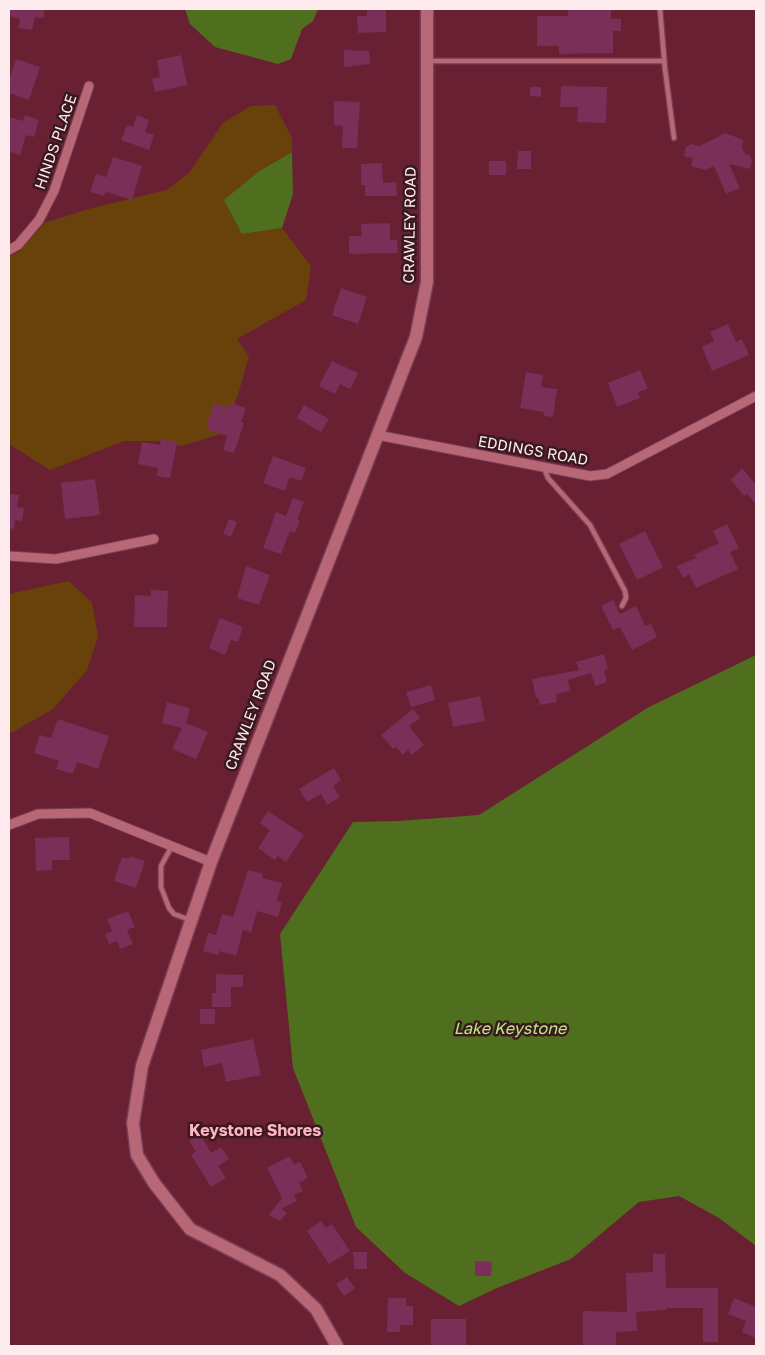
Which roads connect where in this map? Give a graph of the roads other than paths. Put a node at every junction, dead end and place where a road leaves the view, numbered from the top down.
1 (427, 9) edge
2 (660, 9) edge
3 (427, 61) junction
4 (664, 61) junction
5 (89, 86) dead end
6 (674, 138) dead end
7 (9, 250) edge
8 (756, 396) edge
9 (377, 436) junction
10 (544, 467) junction
11 (154, 539) dead end
12 (9, 556) edge
13 (622, 606) dead end
14 (9, 825) edge
15 (172, 846) junction
16 (211, 862) junction
17 (191, 921) junction
18 (337, 1346) edge

1 - 3 street, CRAWLEY ROAD
2 - 4 lane
3 - 4 lane
3 - 9 street, CRAWLEY ROAD
4 - 6 lane
5 - 7 street, HINDS PLACE
8 - 10 street, EDDINGS ROAD
9 - 10 street, EDDINGS ROAD
9 - 16 street, CRAWLEY ROAD
10 - 13 lane
11 - 12 street
14 - 15 street
15 - 16 street
15 - 17 lane
16 - 17 street, CRAWLEY ROAD
17 - 18 street, CRAWLEY ROAD

